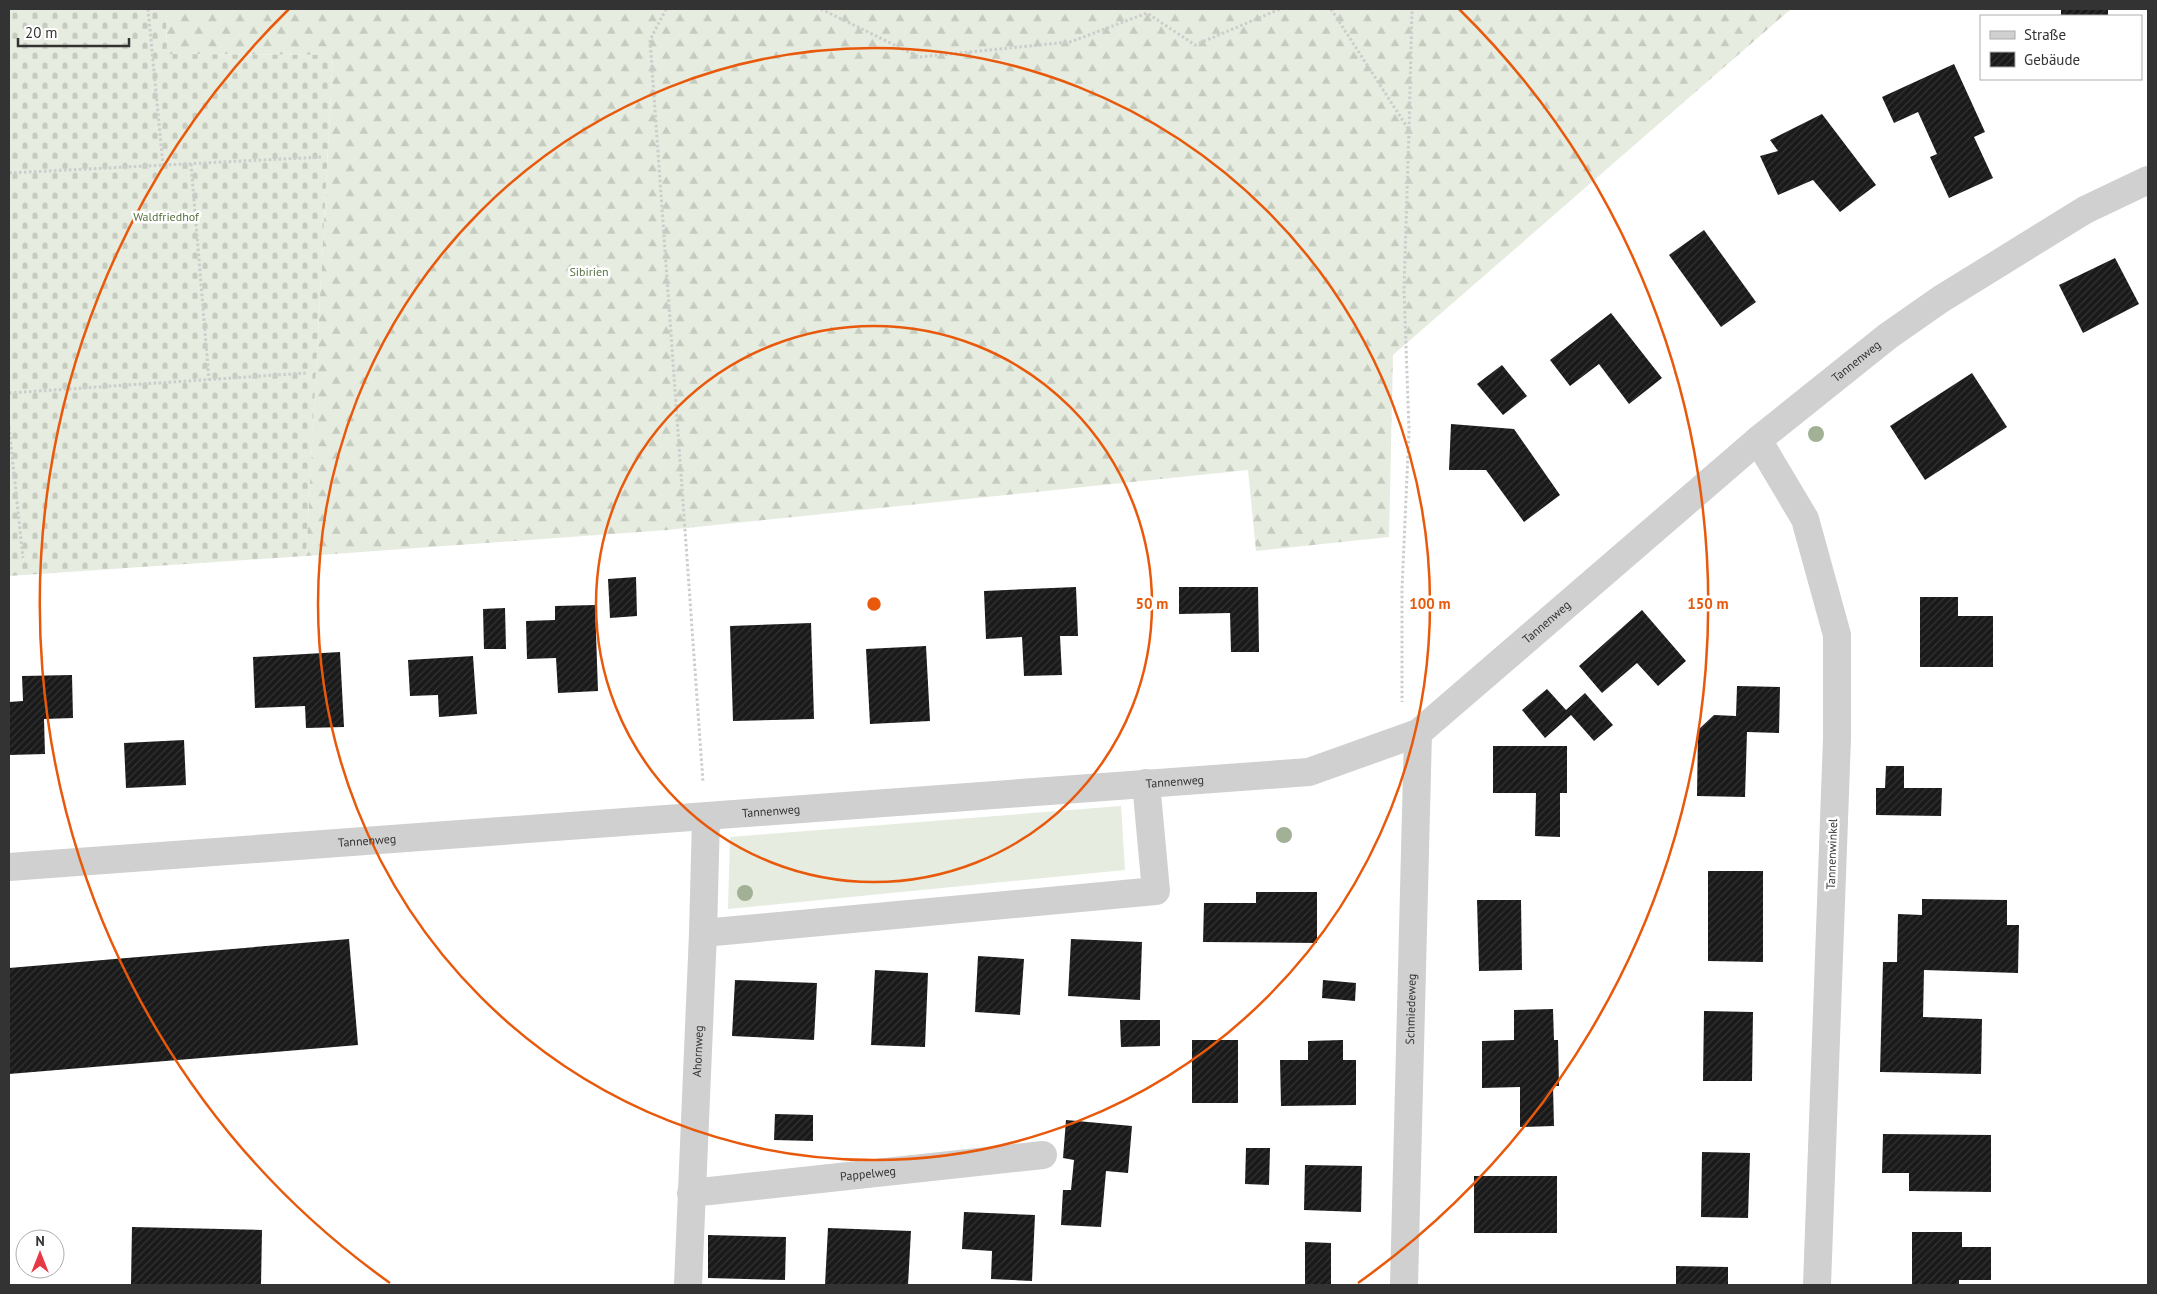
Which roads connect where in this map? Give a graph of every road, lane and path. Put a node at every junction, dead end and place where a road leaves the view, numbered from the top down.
1 (148, 9) edge
2 (666, 9) edge
3 (822, 9) edge
4 (1280, 9) edge
5 (1331, 9) edge
6 (1412, 9) edge
7 (1409, 130) junction
8 (321, 157) dead end
9 (191, 164) junction
10 (163, 166) junction
11 (9, 173) edge
12 (2148, 180) edge
13 (306, 373) dead end
14 (209, 380) junction
15 (9, 393) edge
16 (9, 427) edge
17 (1758, 440) junction
18 (23, 558) dead end
19 (1410, 737) junction
20 (1146, 784) junction
21 (706, 818) junction
22 (9, 867) edge
23 (703, 933) junction
24 (1043, 1155) dead end
25 (691, 1193) junction
26 (688, 1285) edge
27 (1404, 1285) edge
28 (1817, 1285) edge

1 - 10 path
2 - 21 path
3 - 4 path
5 - 7 path
6 - 7 path
7 - 19 path
8 - 9 path
9 - 10 path
9 - 14 path
10 - 11 path
12 - 17 street, Tannenweg
13 - 14 path
14 - 15 path
16 - 18 path
17 - 19 street, Tannenweg
17 - 28 street, Tannenwinkel
19 - 20 street, Tannenweg
19 - 27 street, Schmiedeweg
20 - 21 street, Tannenweg
20 - 23 street
21 - 22 street, Tannenweg
21 - 23 street, Ahornweg
23 - 25 street, Ahornweg
24 - 25 street, Pappelweg
25 - 26 street, Ahornweg

